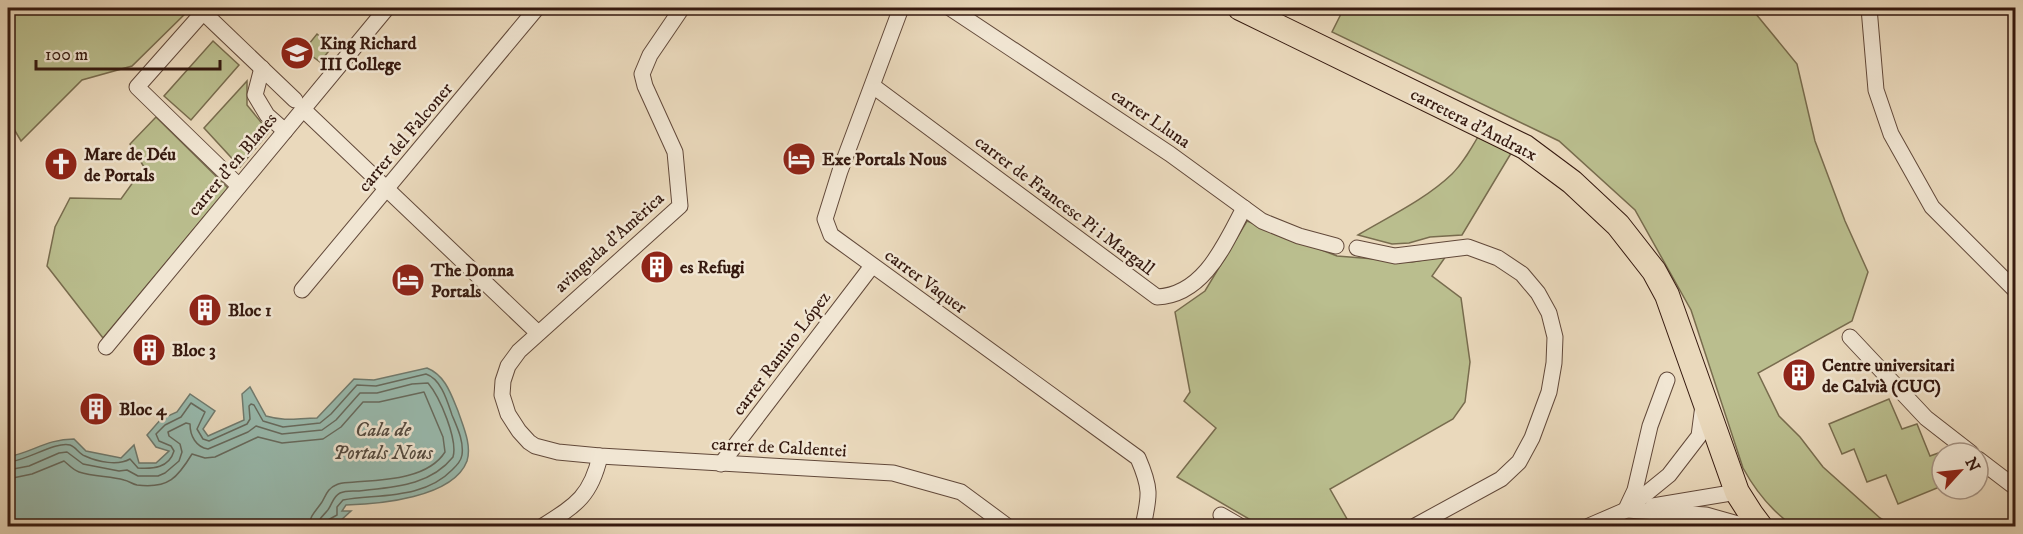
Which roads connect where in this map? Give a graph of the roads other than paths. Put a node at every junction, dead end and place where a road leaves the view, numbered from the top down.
1 (387, 8) edge
2 (537, 8) edge
3 (682, 8) edge
4 (901, 8) edge
5 (950, 8) edge
6 (1240, 8) edge
7 (1869, 8) edge
8 (205, 10) edge
9 (262, 68) junction
10 (873, 86) junction
11 (296, 100) dead end
12 (307, 113) dead end
13 (285, 131) junction
14 (238, 186) junction
15 (387, 189) junction
16 (1244, 208) junction
17 (1336, 246) dead end
18 (1357, 248) dead end
19 (872, 266) junction
20 (302, 290) dead end
21 (2016, 291) edge
22 (538, 333) junction
23 (1850, 337) dead end
24 (106, 347) dead end
25 (1667, 380) dead end
26 (1704, 395) junction
27 (1956, 441) edge
28 (600, 456) junction
29 (721, 464) junction
30 (1990, 468) edge
31 (2016, 488) edge
32 (1737, 492) junction
33 (1626, 510) junction
34 (1221, 515) dead end
35 (543, 526) edge
36 (1007, 526) edge
37 (1143, 526) edge
38 (1240, 526) edge
39 (1415, 526) edge
40 (1589, 526) edge
41 (1745, 526) edge
42 (1760, 526) edge

1 - 13 street, carrer d'en Blanes
2 - 15 street, carrer del Falconer
3 - 22 street, avinguda d'Amèrica
4 - 10 street, carrer Vaquer
5 - 16 street, carrer Lluna
6 - 26 main road, carretera d'Andratx
7 - 21 street
8 - 9 street
8 - 14 street
9 - 11 street
9 - 13 street
10 - 16 street, carrer de Francesc Pi i Margall
10 - 19 street, carrer Vaquer
12 - 15 street
13 - 14 street, carrer d'en Blanes
14 - 24 street, carrer d'en Blanes
15 - 20 street, carrer del Falconer
15 - 22 street
16 - 17 street, carrer Lluna
18 - 39 street
19 - 29 street, carrer Ramiro López
19 - 37 street, carrer Vaquer
22 - 28 street, carrer de Caldentei
23 - 27 street
25 - 33 street
26 - 32 main road, carretera d'Andratx
26 - 33 street
28 - 29 street, carrer de Caldentei
28 - 35 street
29 - 36 street, carrer de Caldentei
30 - 31 street
32 - 33 street
32 - 42 main road, carretera d'Andratx
33 - 40 street
33 - 41 street
34 - 38 street

